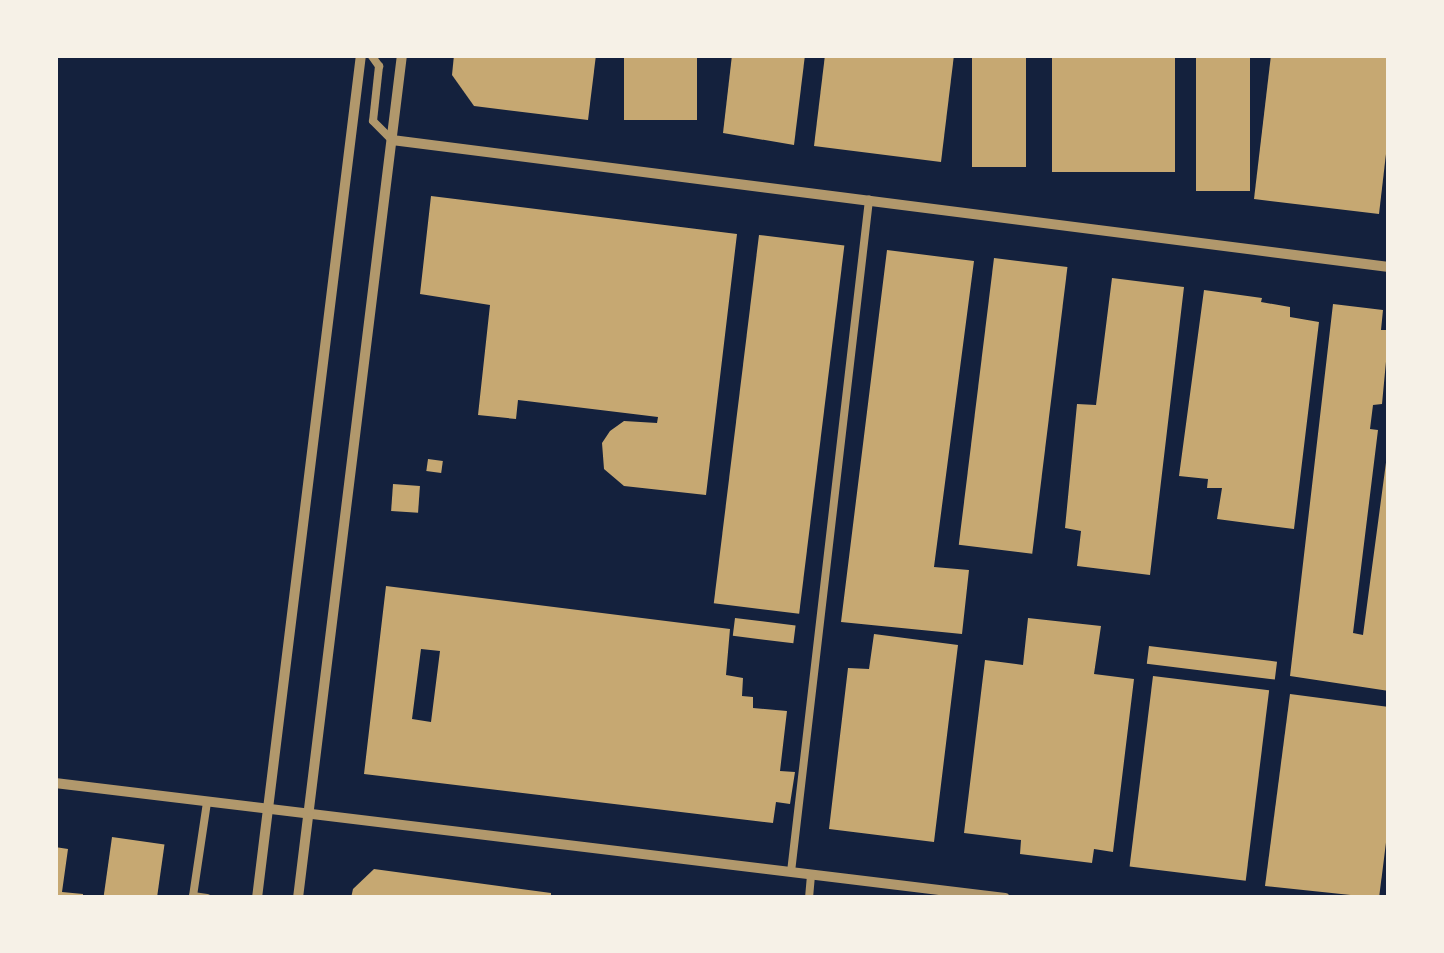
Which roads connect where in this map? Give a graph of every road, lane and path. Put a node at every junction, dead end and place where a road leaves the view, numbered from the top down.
1 (361, 55) edge
2 (371, 55) edge
3 (402, 55) edge
4 (392, 140) junction
5 (868, 200) junction
6 (1389, 267) edge
7 (55, 783) edge
8 (207, 802) junction
9 (268, 810) junction
10 (308, 816) junction
11 (792, 872) junction
12 (810, 874) junction
13 (206, 898) edge
14 (257, 898) edge
15 (298, 898) edge
16 (808, 898) edge
17 (1005, 898) edge

1 - 9 street
2 - 4 lane
3 - 4 street
4 - 5 street
4 - 10 street
5 - 6 street
5 - 11 lane
7 - 8 street
8 - 9 street
8 - 13 lane
9 - 10 street
9 - 14 street
10 - 11 street
10 - 15 street
11 - 12 street
12 - 16 lane
12 - 17 street

